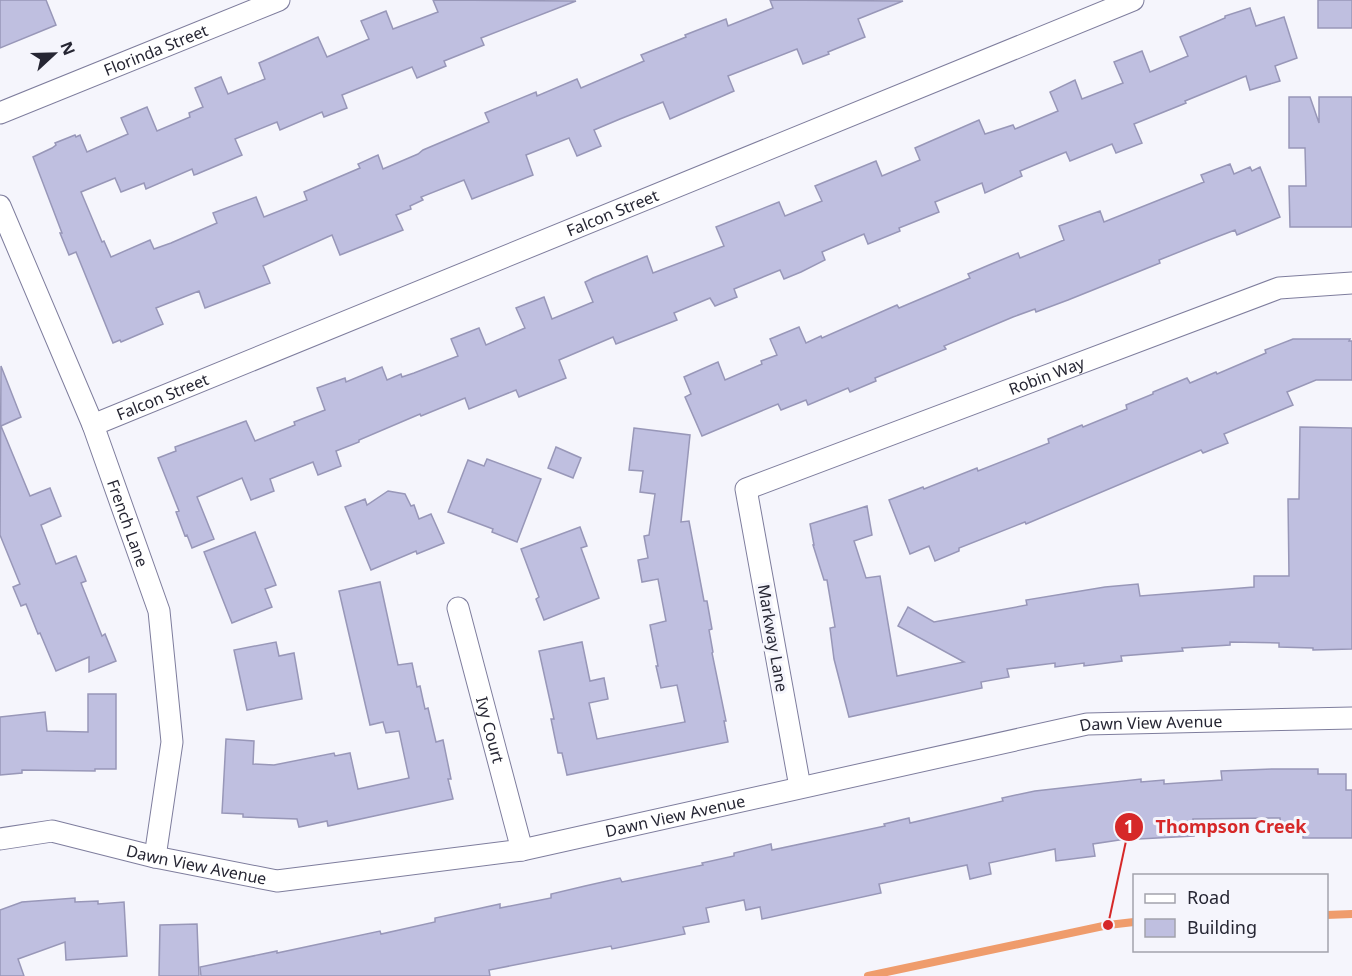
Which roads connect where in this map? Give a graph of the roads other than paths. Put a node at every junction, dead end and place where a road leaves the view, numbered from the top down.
1 (279, 0) edge
2 (1133, 0) edge
3 (0, 113) edge
4 (0, 206) edge
5 (1352, 283) edge
6 (93, 425) junction
7 (746, 489) joint
8 (458, 608) dead end
9 (1352, 718) edge
10 (800, 787) junction
11 (0, 838) edge
12 (522, 850) junction
13 (155, 857) junction

1 - 3 street, Florinda Street
2 - 6 street, Falcon Street
4 - 6 street, French Lane
5 - 7 street, Robin Way
6 - 13 street, French Lane
7 - 10 street, Markway Lane
8 - 12 street, Ivy Court
9 - 10 street, Dawn View Avenue
10 - 12 street, Dawn View Avenue
11 - 13 street, Dawn View Avenue
12 - 13 street, Dawn View Avenue

